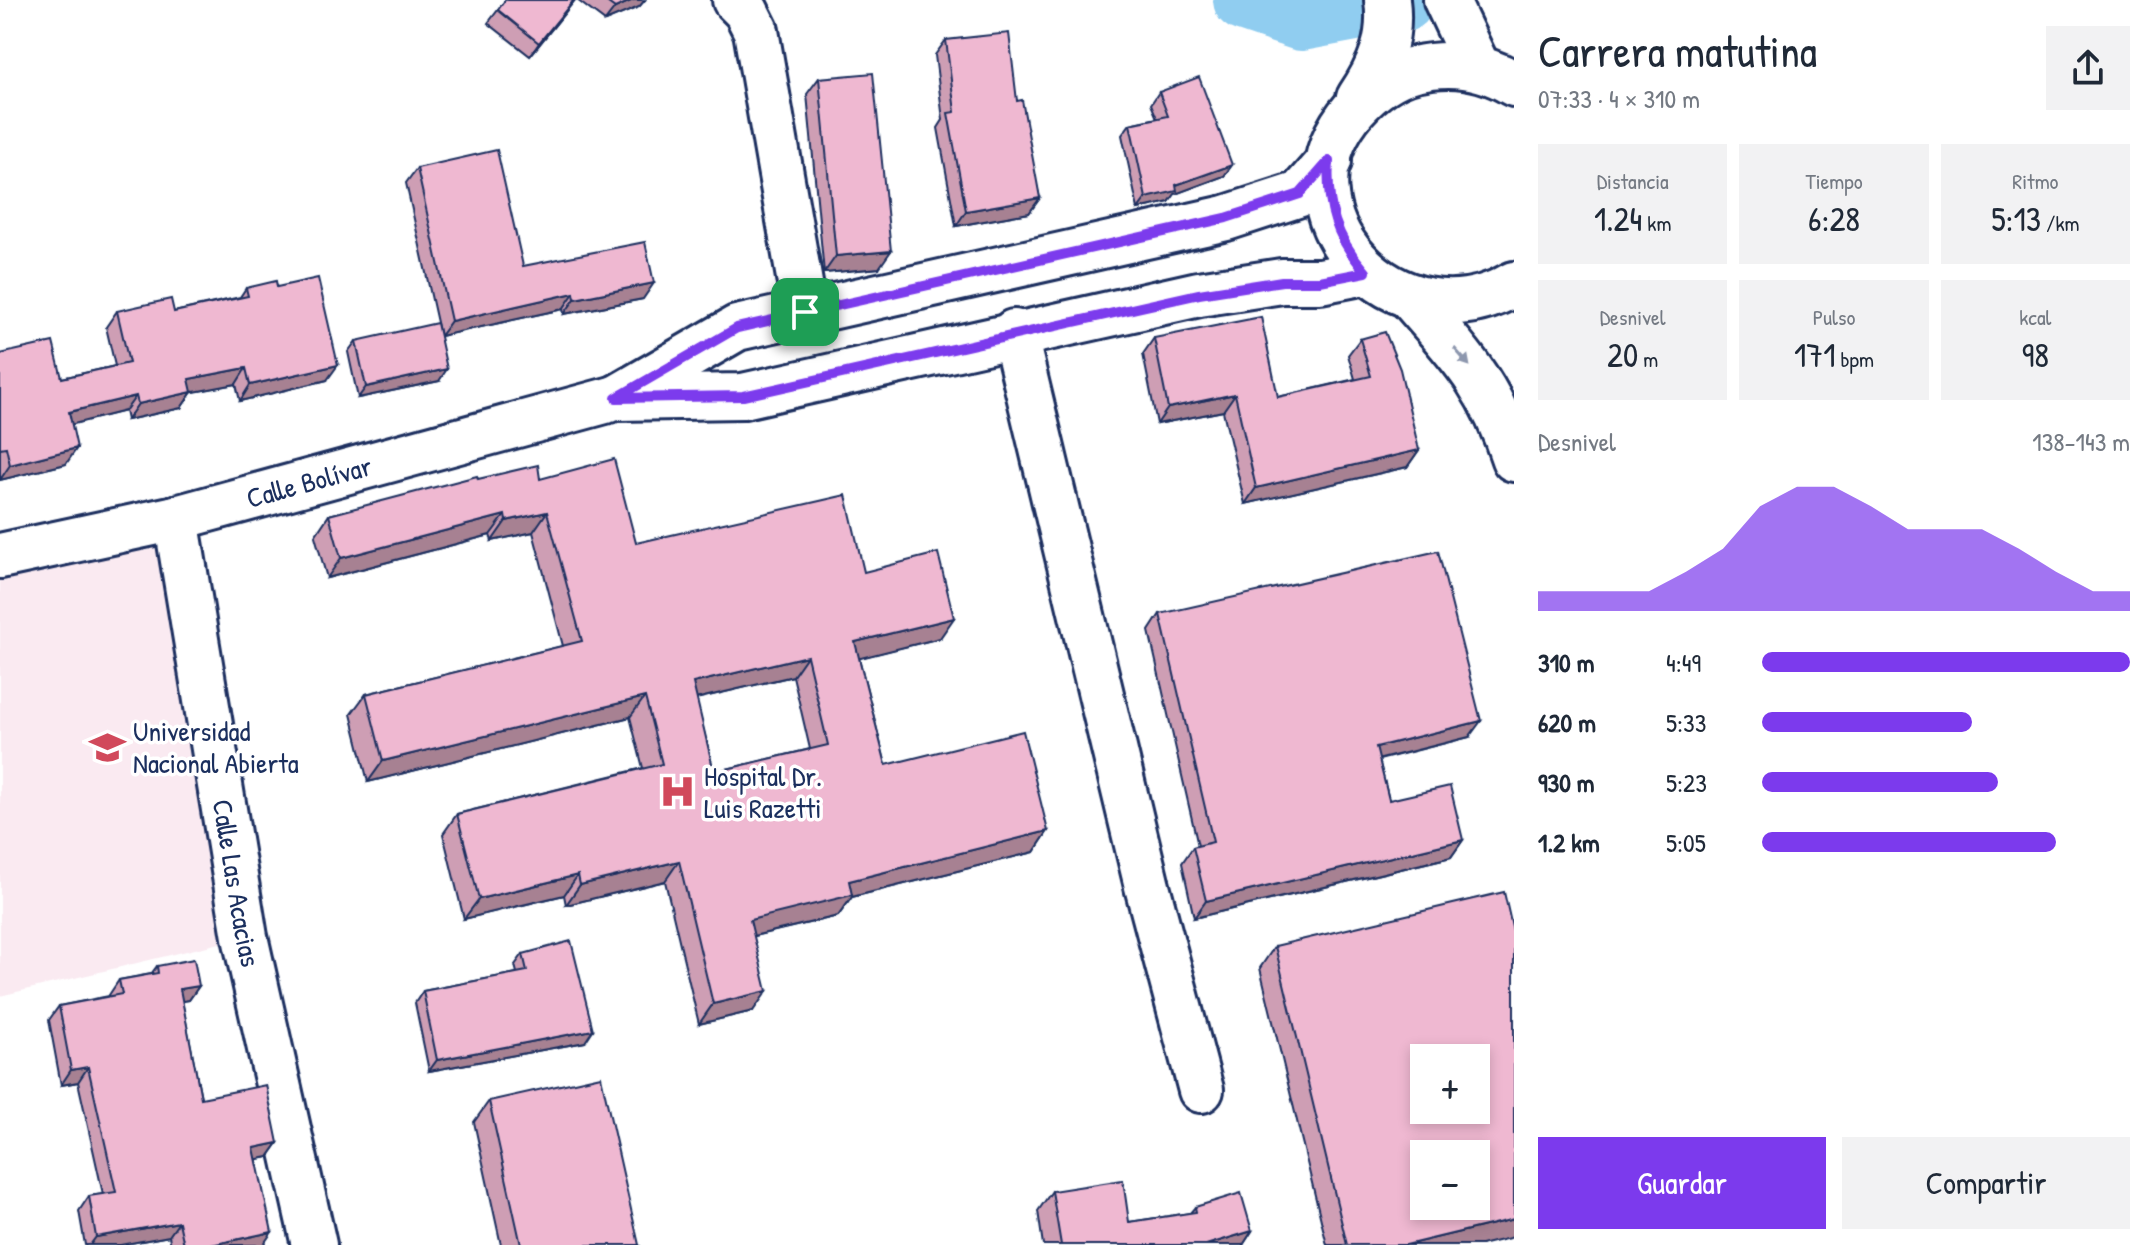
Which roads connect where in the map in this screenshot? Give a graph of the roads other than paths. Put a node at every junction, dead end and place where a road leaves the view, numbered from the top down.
1 (735, 0) edge
2 (1388, 7) edge
3 (1449, 7) edge
4 (1499, 71) edge
5 (1347, 117) junction
6 (1329, 161) junction
7 (1366, 272) junction
8 (1514, 284) edge
9 (1411, 298) junction
10 (805, 312) junction
11 (1014, 332) junction
12 (616, 398) junction
13 (1514, 459) edge
14 (176, 518) junction
15 (0, 556) edge
16 (1201, 1090) dead end
17 (314, 1245) edge

1 - 10 street
2 - 5 street
3 - 4 street
4 - 5 street
5 - 6 street
6 - 7 street
6 - 10 street, Calle Bolívar
7 - 9 street
7 - 11 street, Calle Bolívar
8 - 9 street
9 -> 13 street
10 - 12 street, Calle Bolívar
11 - 12 street, Calle Bolívar
11 - 16 street
12 - 14 street, Calle Bolívar
14 - 15 street, Calle Bolívar
14 - 17 street, Calle Las Acacias

